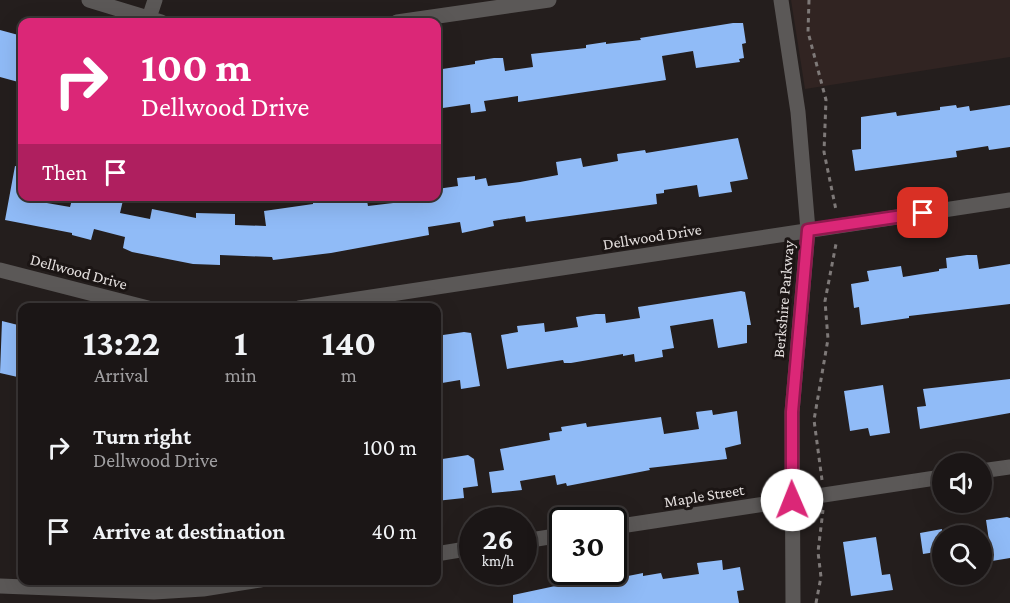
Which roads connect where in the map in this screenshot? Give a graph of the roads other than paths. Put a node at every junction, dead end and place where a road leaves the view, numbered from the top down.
1 (88, 0) edge
2 (155, 0) edge
3 (549, 0) edge
4 (781, 0) edge
5 (148, 18) edge
6 (155, 18) edge
7 (425, 18) edge
8 (1010, 200) edge
9 (808, 230) junction
10 (0, 270) edge
11 (129, 303) edge
12 (332, 303) edge
13 (1010, 467) edge
14 (992, 469) edge
15 (932, 479) edge
16 (792, 500) junction
17 (627, 525) edge
18 (459, 550) edge
19 (441, 553) edge
20 (228, 585) edge
21 (0, 586) edge
22 (793, 603) edge

1 - 5 street
2 - 6 street
3 - 7 street
4 - 9 street, Berkshire Parkway
8 - 9 street, Dellwood Drive
9 - 12 street, Dellwood Drive
9 - 16 street, Berkshire Parkway
10 - 11 street, Dellwood Drive
13 - 14 street
15 - 16 street, Maple Street
16 - 17 street, Maple Street
16 - 22 street, Berkshire Parkway
18 - 19 street
20 - 21 street

